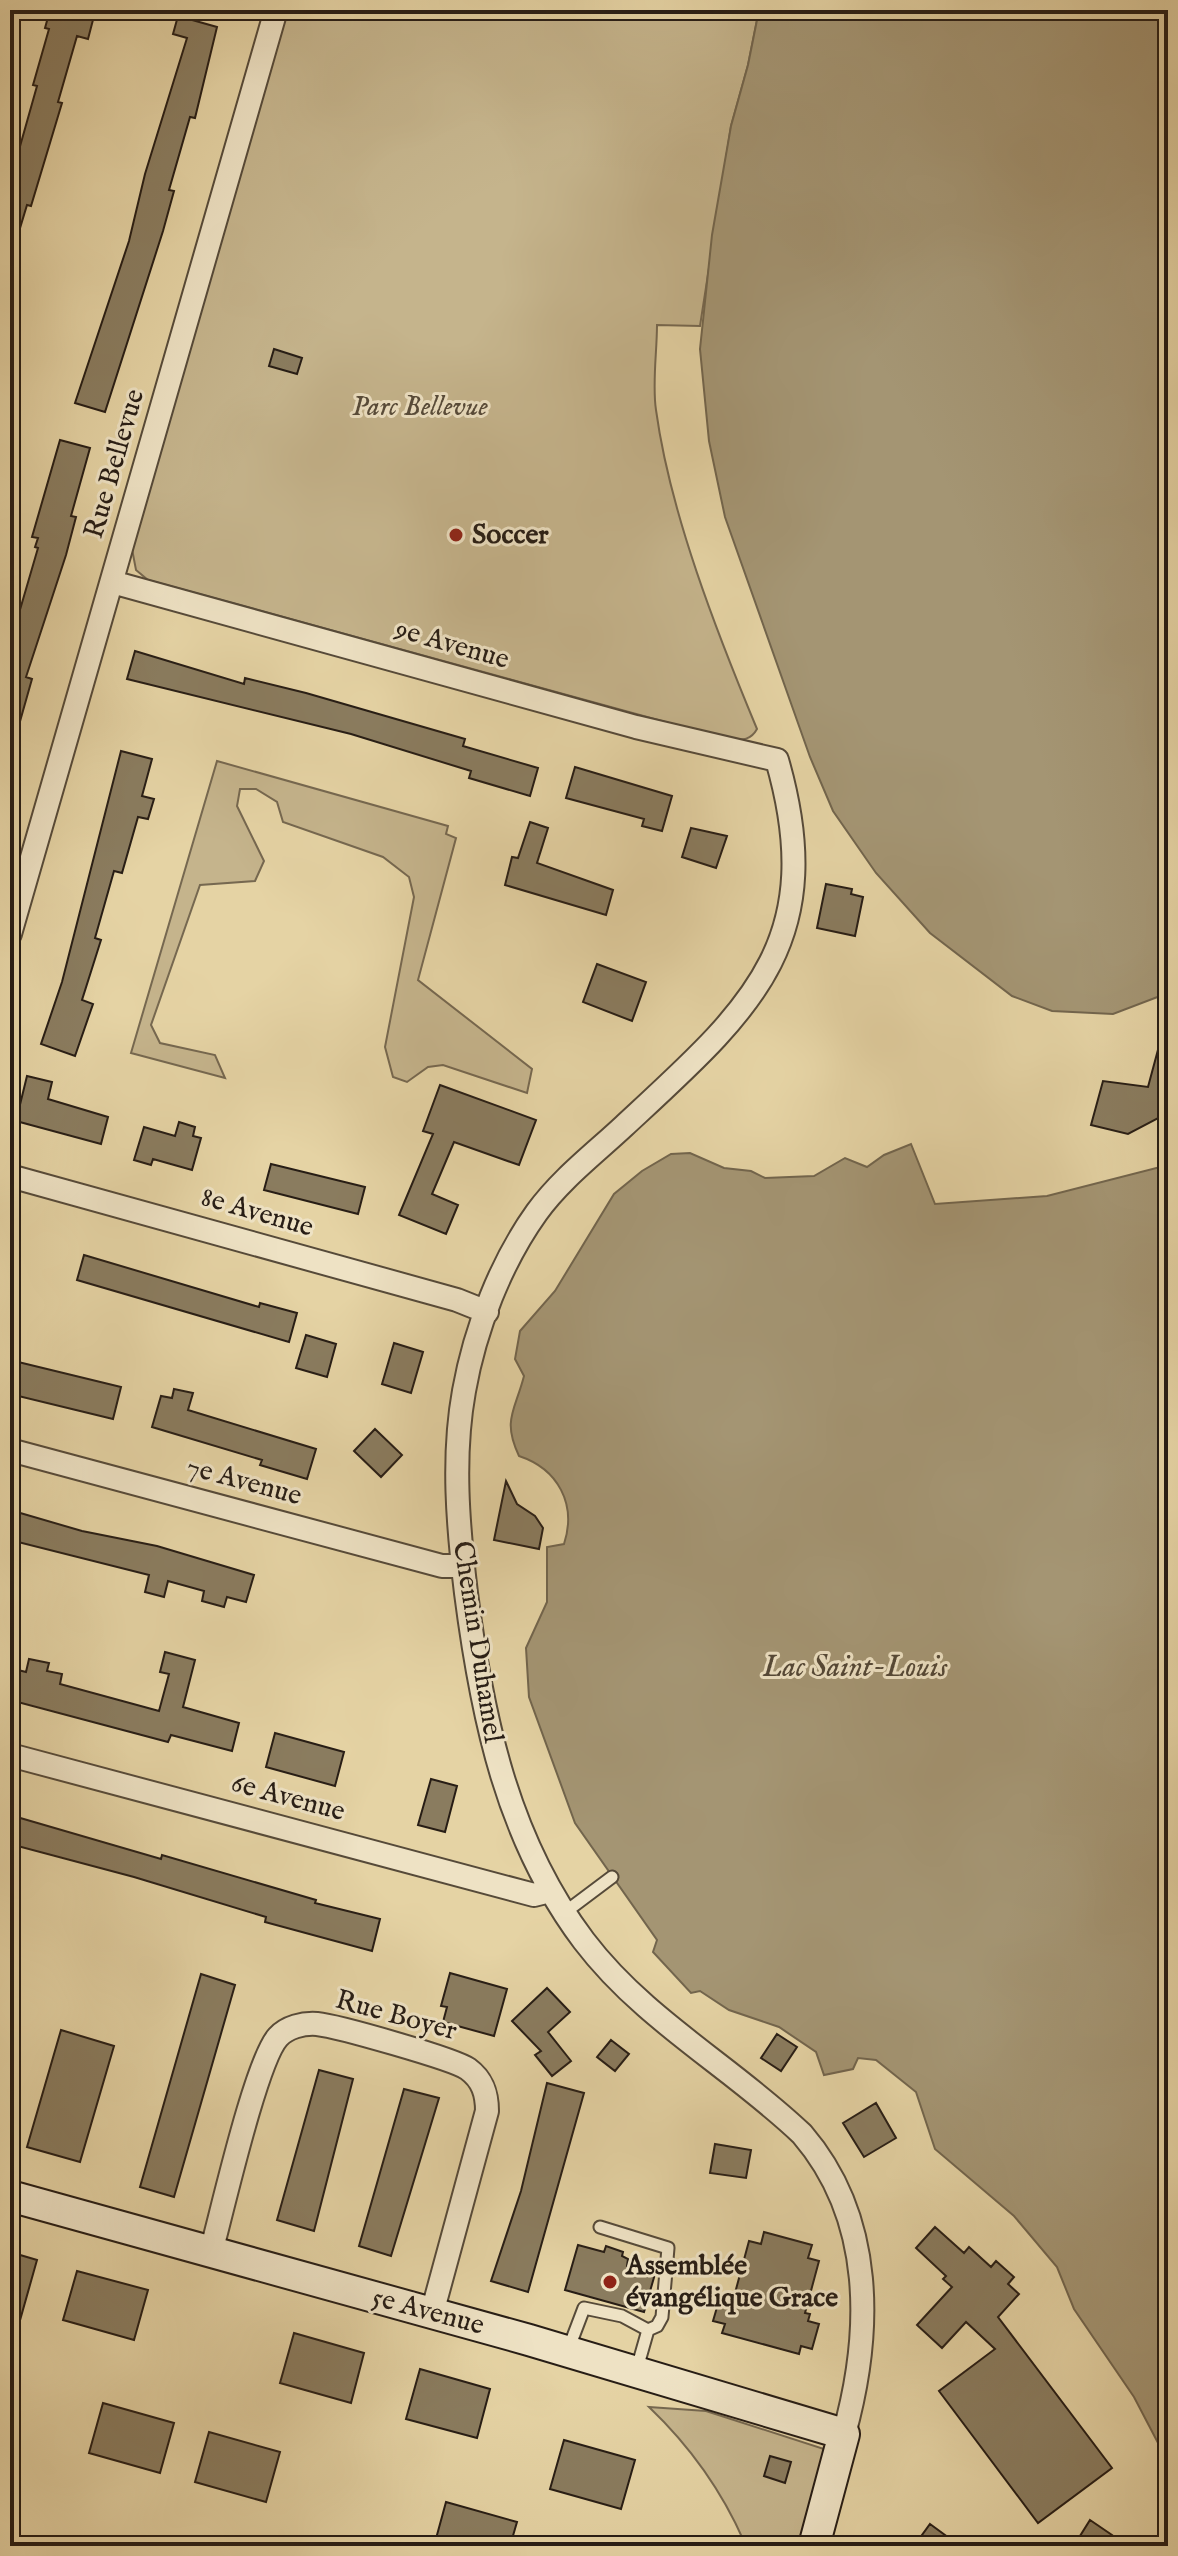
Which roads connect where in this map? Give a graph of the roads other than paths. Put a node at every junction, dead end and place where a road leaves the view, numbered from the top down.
1 (276, 10) edge
2 (112, 582) junction
3 (777, 760) joint
4 (10, 934) edge
5 (10, 1176) edge
6 (487, 1312) junction
7 (10, 1450) edge
8 (463, 1566) junction
9 (10, 1755) edge
10 (612, 1877) dead end
11 (550, 1891) junction
12 (564, 1913) junction
13 (10, 2196) edge
14 (600, 2227) dead end
15 (211, 2252) junction
16 (432, 2313) junction
17 (648, 2330) junction
18 (568, 2351) junction
19 (635, 2372) junction
20 (844, 2434) junction
21 (814, 2546) edge

1 - 2 street, Rue Bellevue
2 - 3 street, 9e Avenue
2 - 4 street, Rue Bellevue
3 - 6 street, Chemin Duhamel
5 - 6 street, 8e Avenue
6 - 8 street, Chemin Duhamel
7 - 8 street, 7e Avenue
8 - 11 street, Chemin Duhamel
9 - 11 street, 6e Avenue
10 - 12 lane
11 - 12 street, Chemin Duhamel
12 - 20 street, Chemin Duhamel
13 - 15 street, 5e Avenue
14 - 17 lane
15 - 16 street, 5e Avenue
15 - 16 street, Rue Boyer
16 - 18 street, 5e Avenue
17 - 18 lane
17 - 19 lane
18 - 19 street, 5e Avenue
19 - 20 street, 5e Avenue
20 - 21 street, Chemin Duhamel

